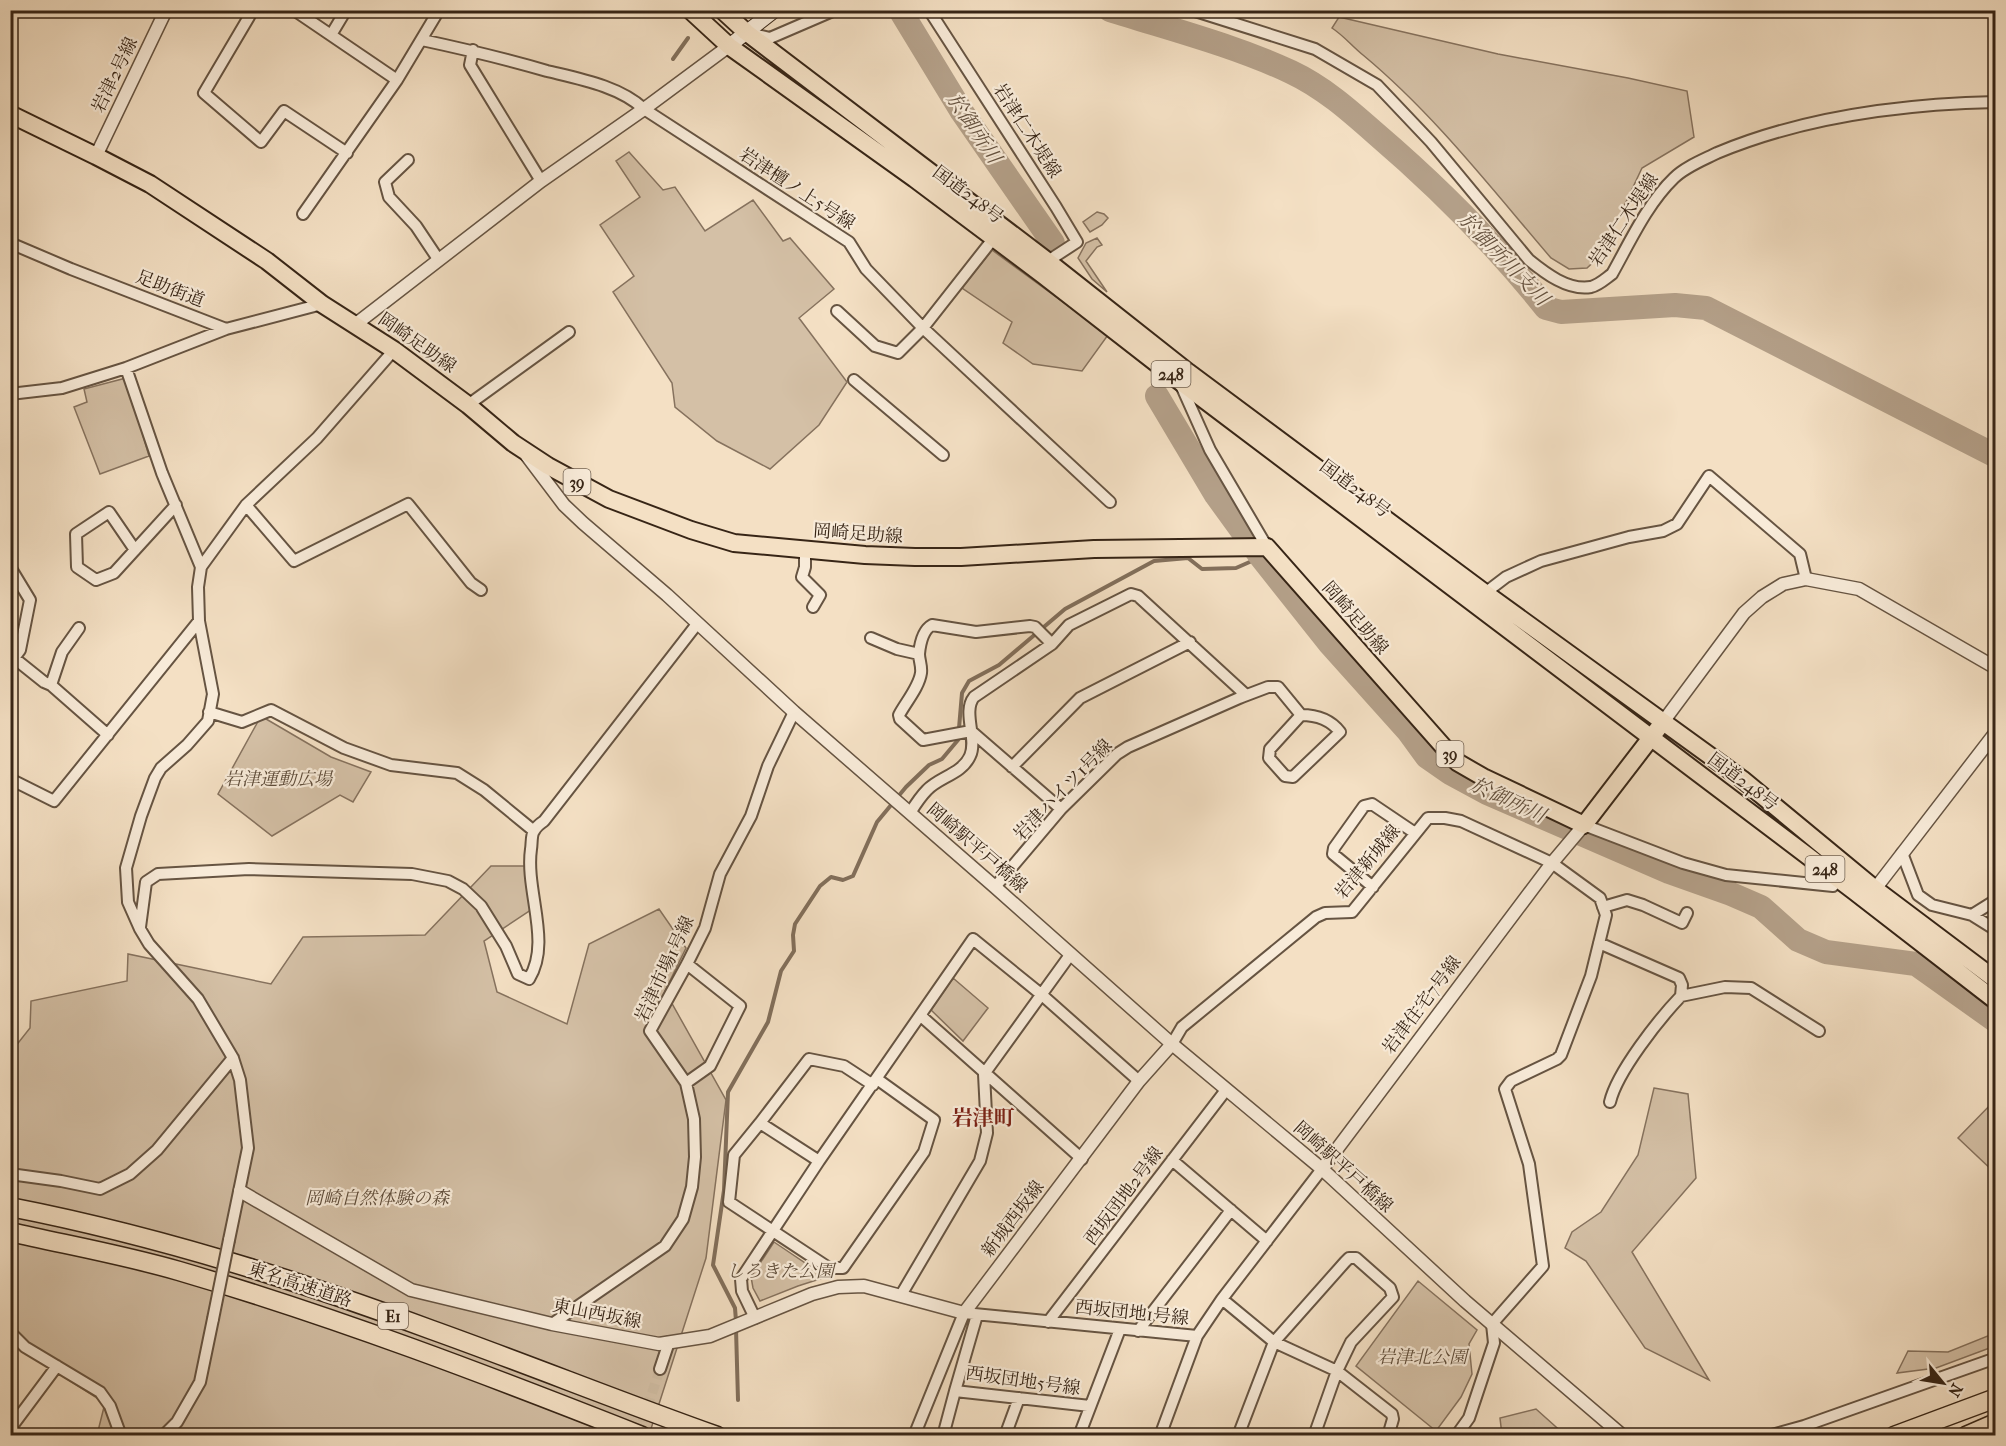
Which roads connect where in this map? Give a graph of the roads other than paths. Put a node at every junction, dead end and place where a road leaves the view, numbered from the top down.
1 (166, 10) edge
2 (253, 10) edge
3 (294, 10) edge
4 (346, 10) edge
5 (439, 10) edge
6 (690, 10) edge
7 (722, 10) edge
8 (775, 10) edge
9 (835, 10) edge
10 (929, 10) edge
11 (1192, 10) edge
12 (746, 32) junction
13 (331, 35) junction
14 (422, 40) junction
15 (729, 46) junction
16 (473, 50) junction
17 (397, 80) junction
18 (1995, 102) edge
19 (644, 109) junction
20 (10, 114) edge
21 (347, 153) junction
22 (96, 156) junction
23 (408, 160) dead end
24 (541, 181) junction
25 (303, 214) dead end
26 (993, 239) junction
27 (10, 243) edge
28 (438, 259) junction
29 (1047, 269) junction
30 (322, 304) junction
31 (837, 311) dead end
32 (356, 324) junction
33 (923, 328) junction
34 (226, 329) junction
35 (570, 332) dead end
36 (394, 350) junction
37 (126, 368) junction
38 (854, 380) dead end
39 (1178, 380) junction
40 (10, 394) edge
41 (468, 405) junction
42 (520, 447) junction
43 (943, 454) dead end
44 (1110, 502) dead end
45 (246, 505) junction
46 (176, 506) junction
47 (1264, 547) junction
48 (135, 550) junction
49 (805, 550) junction
50 (10, 567) edge
51 (201, 567) junction
52 (1806, 579) junction
53 (481, 590) dead end
54 (1485, 593) junction
55 (813, 607) dead end
56 (199, 621) junction
57 (697, 624) junction
58 (79, 627) dead end
59 (871, 638) dead end
60 (1190, 642) junction
61 (1052, 644) junction
62 (919, 654) junction
63 (12, 660) edge
64 (1995, 668) edge
65 (51, 685) junction
66 (1239, 698) junction
67 (209, 712) junction
68 (794, 712) junction
69 (1301, 715) junction
70 (1664, 722) junction
71 (971, 731) junction
72 (1995, 732) edge
73 (108, 735) junction
74 (1652, 738) junction
75 (1012, 767) junction
76 (10, 779) edge
77 (1061, 809) junction
78 (910, 813) junction
79 (1584, 825) junction
80 (534, 831) junction
81 (1414, 833) junction
82 (1902, 854) junction
83 (1552, 862) junction
84 (1833, 886) dead end
85 (995, 887) junction
86 (1373, 887) junction
87 (1875, 889) junction
88 (1995, 900) edge
89 (1603, 907) junction
90 (1687, 913) dead end
91 (1972, 915) junction
92 (140, 929) junction
93 (1995, 930) edge
94 (1599, 943) junction
95 (1070, 955) junction
96 (687, 964) junction
97 (1995, 980) edge
98 (1042, 995) junction
99 (1681, 996) junction
100 (1995, 1001) edge
101 (921, 1016) junction
102 (1819, 1031) dead end
103 (1172, 1044) junction
104 (233, 1058) junction
105 (984, 1074) junction
106 (1139, 1081) junction
107 (875, 1082) junction
108 (686, 1083) junction
109 (1226, 1090) junction
110 (1610, 1102) dead end
111 (760, 1123) junction
112 (1082, 1159) junction
113 (1172, 1160) junction
114 (819, 1161) junction
115 (1322, 1169) junction
116 (10, 1174) edge
117 (240, 1191) junction
118 (10, 1207) edge
119 (1232, 1210) junction
120 (774, 1231) junction
121 (10, 1232) edge
122 (1267, 1241) junction
123 (901, 1295) junction
124 (1222, 1299) junction
125 (964, 1312) junction
126 (977, 1315) junction
127 (755, 1318) junction
128 (1048, 1322) junction
129 (552, 1324) junction
130 (1492, 1324) junction
131 (1120, 1329) junction
132 (1138, 1331) junction
133 (10, 1332) edge
134 (1197, 1336) junction
135 (669, 1342) junction
136 (1274, 1342) junction
137 (1995, 1358) edge
138 (57, 1366) junction
139 (660, 1369) tunnel mouth
140 (1338, 1371) junction
141 (955, 1391) junction
142 (1019, 1398) junction
143 (1995, 1398) edge
144 (1090, 1406) junction
145 (1995, 1424) edge
146 (10, 1429) edge
147 (121, 1436) edge
148 (163, 1436) edge
149 (642, 1436) edge
150 (717, 1436) edge
151 (914, 1436) edge
152 (943, 1436) edge
153 (1005, 1436) edge
154 (1079, 1436) edge
155 (1160, 1436) edge
156 (1238, 1436) edge
157 (1314, 1436) edge
158 (1388, 1436) edge
159 (1456, 1436) edge
160 (1623, 1436) edge
161 (1768, 1436) edge
162 (1894, 1436) edge
163 (1966, 1436) edge

1 - 22 street, 岩津2号線
2 - 21 street
3 - 13 street
4 - 13 street
5 - 14 street
6 - 15 main road, 国道248号 / 248
7 - 12 main road, 国道248号 / 248
8 - 12 main road
9 - 12 street
10 - 29 street, 岩津仁木堤線
11 - 18 street, 岩津仁木堤線
12 - 15 main road
12 - 29 main road, 国道248号 / 248
13 - 17 street
14 - 16 street, 岩津檀ノ上5号線
14 - 17 street
15 - 19 street
15 - 26 main road, 国道248号 / 248
16 - 19 street, 岩津檀ノ上5号線
16 - 24 street
17 - 21 street
19 - 24 street
19 - 33 street, 岩津檀ノ上5号線
20 - 22 main road, 岡崎足助線 / 39
21 - 25 street
22 - 30 main road, 岡崎足助線 / 39
23 - 28 street
24 - 28 street
26 - 29 main road, 国道248号 / 248
26 - 33 street
27 - 34 street, 足助街道
28 - 32 street
29 - 39 main road, 国道248号 / 248
29 - 54 main road, 国道248号 / 248
30 - 32 main road, 岡崎足助線 / 39
30 - 34 street
31 - 33 street
32 - 36 main road, 岡崎足助線 / 39
33 - 44 street, 岩津檀ノ上5号線
34 - 37 street
35 - 41 street
36 - 41 main road, 岡崎足助線 / 39
36 - 45 street
37 - 40 street
37 - 46 street
38 - 43 street
39 - 47 street
39 - 74 main road, 国道248号 / 248
41 - 42 main road, 岡崎足助線 / 39
42 - 49 main road, 岡崎足助線 / 39
42 - 57 street, 岡崎駅平戸橋線
45 - 51 street
45 - 53 street
46 - 48 street
46 - 51 street
47 - 49 main road, 岡崎足助線 / 39
47 - 79 main road, 岡崎足助線 / 39
48 - 48 street
49 - 55 street
50 - 63 street
51 - 56 street
52 - 54 street
52 - 64 street
52 - 70 street
54 - 70 main road, 国道248号 / 248
56 - 67 street
56 - 73 street
57 - 68 street, 岡崎駅平戸橋線
57 - 80 street
58 - 65 street
59 - 62 street
60 - 61 street
60 - 66 street
60 - 75 street
61 - 62 street
61 - 71 street
62 - 71 street
63 - 65 street
65 - 73 street
66 - 69 street, 岩津ハイツ1号線
66 - 77 street, 岩津ハイツ1号線
67 - 80 street
67 - 92 street
68 - 78 street, 岡崎駅平戸橋線
68 - 96 street, 岩津市場1号線
69 - 69 street
70 - 74 main road
70 - 87 main road, 国道248号 / 248
71 - 75 street
71 - 78 street
72 - 82 street
73 - 76 street
74 - 79 main road
74 - 100 main road, 国道248号 / 248
75 - 77 street
77 - 85 street, 岩津ハイツ1号線
78 - 85 street, 岡崎駅平戸橋線
79 - 83 street, 岩津住宅7号線
79 - 84 street
80 - 92 street
81 - 83 street, 岩津新城線
81 - 86 street, 岩津新城線
81 - 86 street
82 - 87 street
82 - 91 street
83 - 89 street
83 - 115 street, 岩津住宅7号線
85 - 95 street, 岡崎駅平戸橋線
86 - 103 street, 岩津新城線
87 - 97 main road, 国道248号 / 248
88 - 91 street
89 - 90 street
89 - 94 street
91 - 93 street
92 - 104 street
94 - 99 street
94 - 130 street
95 - 98 street
95 - 103 street, 岡崎駅平戸橋線
96 - 108 street, 岩津市場1号線
96 - 108 street
98 - 101 street
98 - 105 street
98 - 106 street
99 - 102 street
99 - 110 street
101 - 105 street
101 - 107 street
103 - 106 street, 新城西坂線
103 - 109 street, 岡崎駅平戸橋線
104 - 116 street
104 - 117 street
105 - 112 street
105 - 123 street
106 - 112 street, 新城西坂線
107 - 111 street
107 - 114 street
107 - 120 street
108 - 129 street, 岩津市場1号線
109 - 113 street, 西坂団地2号線
109 - 115 street, 岡崎駅平戸橋線
111 - 114 street
111 - 120 street
112 - 125 street, 新城西坂線
113 - 119 street
113 - 128 street, 西坂団地2号線
114 - 120 street
115 - 122 street, 西坂団地1号線
115 - 130 street, 岡崎駅平戸橋線
117 - 129 street, 東山西坂線
117 - 148 street, bridge
118 - 150 highway, 東名高速道路 / E1
119 - 122 street
119 - 132 street
120 - 127 street
121 - 149 highway, 東名高速道路 / E1
122 - 124 street, 西坂団地1号線
123 - 125 street, 東山西坂線
123 - 127 street, 東山西坂線
124 - 134 street, 西坂団地1号線
124 - 136 street
125 - 126 street, 西坂団地1号線
125 - 151 street, 新城西坂線
126 - 128 street, 西坂団地1号線
126 - 141 street, 西坂団地5号線
127 - 135 street, 東山西坂線
128 - 131 street, 西坂団地1号線
129 - 135 street, 東山西坂線
130 - 159 street
130 - 160 street
131 - 132 street, 西坂団地1号線
131 - 144 street
132 - 134 street, 西坂団地1号線
133 - 138 street
134 - 155 street
135 - 139 street
136 - 140 street
136 - 140 street
136 - 156 street
137 - 161 street
138 - 146 street
138 - 147 street
140 - 157 street
140 - 158 street
141 - 142 street, 西坂団地5号線
141 - 152 street
142 - 144 street, 西坂団地5号線
142 - 153 street
143 - 162 highway
144 - 154 street
145 - 163 highway

